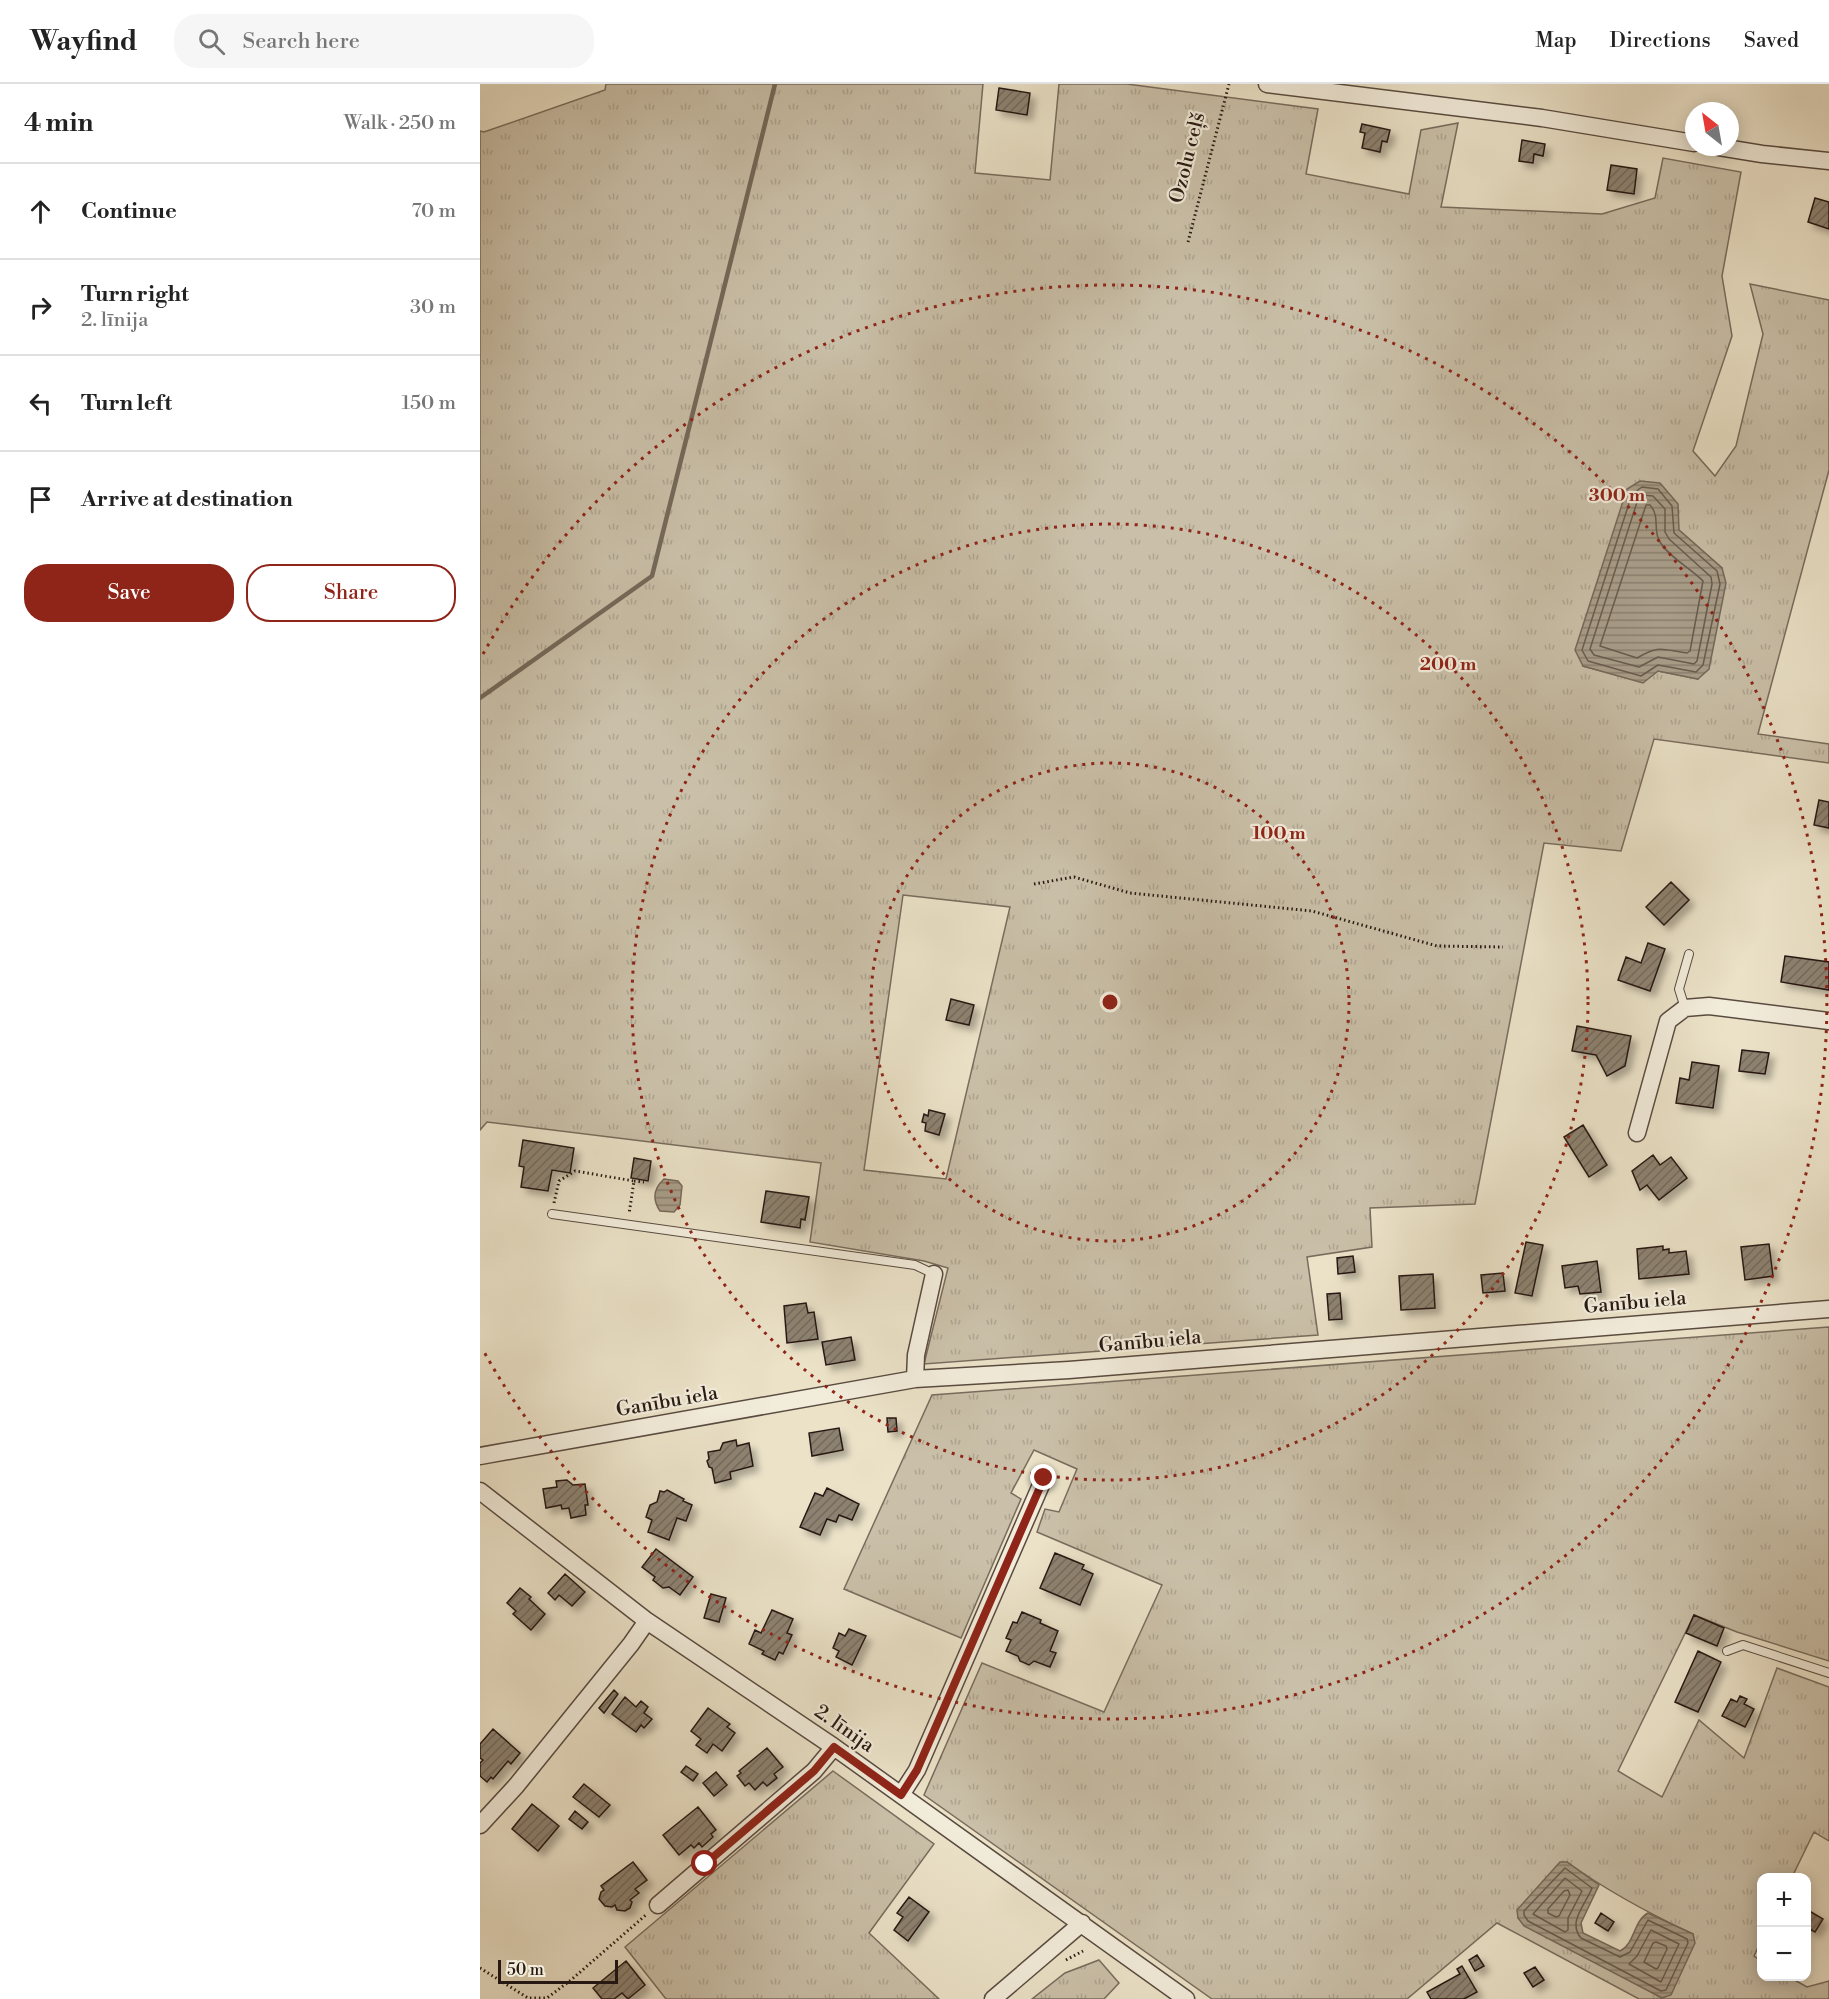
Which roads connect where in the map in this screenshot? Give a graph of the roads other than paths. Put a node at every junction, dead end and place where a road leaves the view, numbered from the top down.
1 (1276, 85) edge
2 (1685, 142) edge
3 (1739, 150) edge
4 (1829, 161) edge
5 (1689, 954) dead end
6 (1685, 1008) junction
7 (1829, 1021) edge
8 (1637, 1133) dead end
9 (552, 1214) road end
10 (934, 1274) joint
11 (1829, 1309) edge
12 (915, 1379) junction
13 (480, 1456) edge
14 (1044, 1478) dead end
15 (483, 1500) edge
16 (647, 1621) junction
17 (1727, 1651) dead end
18 (1829, 1673) edge
19 (834, 1747) junction
20 (901, 1795) junction
21 (480, 1825) edge
22 (658, 1905) road end
23 (1082, 1923) junction
24 (993, 1999) edge
25 (1186, 1999) edge

1 - 2 street
3 - 4 street
5 - 6 lane
6 - 7 street
6 - 8 street
9 - 10 lane
10 - 12 street
11 - 12 street, Ganību iela
12 - 13 street, Ganību iela
14 - 20 street
15 - 16 street, 2. līnija
16 - 19 street, 2. līnija
16 - 21 street
17 - 18 lane
19 - 20 street, 2. līnija
19 - 22 street
20 - 23 street, 2. līnija
23 - 24 street
23 - 25 street, 2. līnija

